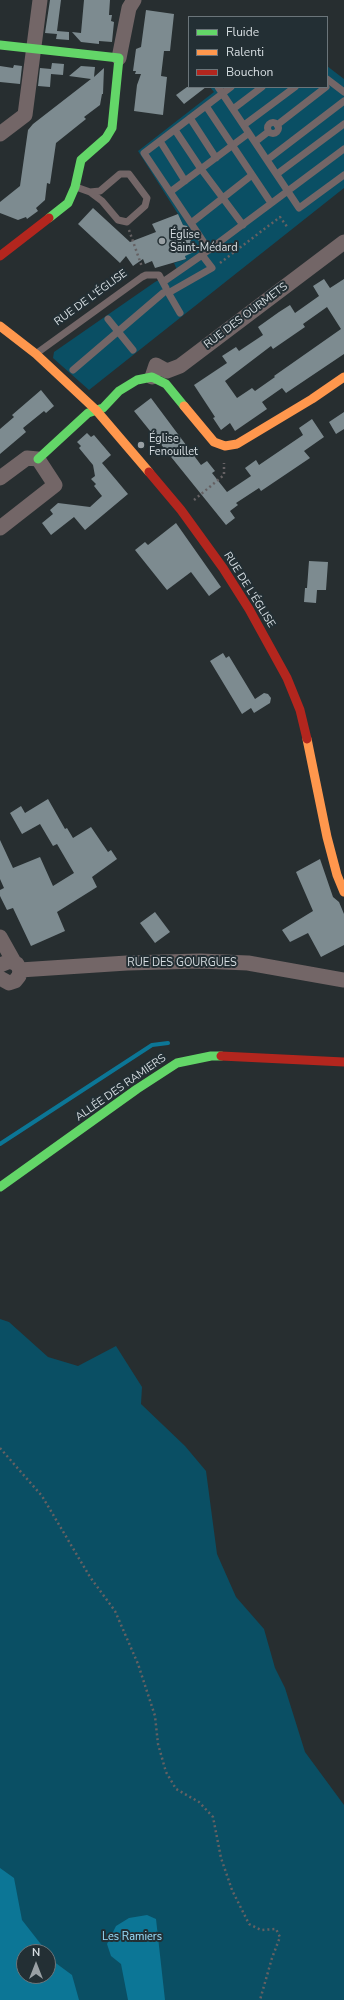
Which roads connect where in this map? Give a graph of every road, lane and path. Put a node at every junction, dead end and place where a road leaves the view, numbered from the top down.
1 (40, 0) edge
2 (134, 0) edge
3 (0, 44) edge
4 (34, 48) junction
5 (119, 58) junction
6 (328, 84) edge
7 (261, 88) edge
8 (294, 88) edge
9 (323, 88) edge
10 (220, 90) edge
11 (344, 92) edge
12 (344, 100) edge
13 (206, 106) junction
14 (233, 109) junction
15 (190, 118) junction
16 (344, 124) edge
17 (244, 125) junction
18 (175, 130) junction
19 (249, 133) junction
20 (0, 134) edge
21 (160, 141) junction
22 (255, 142) junction
23 (232, 146) junction
24 (344, 149) edge
25 (216, 158) junction
26 (267, 160) junction
27 (201, 169) junction
28 (277, 174) junction
29 (252, 175) junction
30 (344, 175) edge
31 (185, 181) junction
32 (75, 187) junction
33 (288, 191) junction
34 (90, 192) junction
35 (170, 192) junction
36 (222, 198) junction
37 (271, 203) junction
38 (127, 222) junction
39 (191, 223) junction
40 (243, 225) junction
41 (288, 228) dead end
42 (344, 242) edge
43 (209, 250) junction
44 (202, 255) junction
45 (0, 256) edge
46 (212, 268) junction
47 (142, 277) junction
48 (166, 290) junction
49 (180, 312) dead end
50 (108, 319) dead end
51 (0, 326) edge
52 (118, 332) junction
53 (133, 350) dead end
54 (36, 354) junction
55 (74, 370) dead end
56 (152, 377) junction
57 (344, 377) edge
58 (96, 410) junction
59 (225, 446) junction
60 (38, 459) junction
61 (0, 478) edge
62 (181, 510) junction
63 (0, 528) edge
64 (344, 892) edge
65 (0, 937) edge
66 (7, 963) edge
67 (0, 978) edge
68 (344, 980) edge
69 (344, 1062) edge
70 (0, 1187) edge
71 (0, 1448) edge
72 (260, 2000) edge

1 - 4 street
2 - 5 street
3 - 4 street
4 - 5 street
4 - 20 street
5 - 32 street
6 - 11 lane
7 - 14 lane
8 - 17 lane
9 - 22 lane
10 - 13 lane
10 - 14 lane
12 - 26 lane
13 - 15 lane
13 - 23 lane
14 - 17 lane
15 - 18 lane
15 - 25 lane
16 - 28 lane
17 - 19 lane
18 - 21 lane
18 - 27 lane
19 - 22 lane
19 - 23 lane
21 - 31 lane
21 - 35 lane
22 - 26 lane
23 - 25 lane
23 - 29 lane
24 - 33 lane
25 - 27 lane
26 - 28 lane
27 - 31 lane
27 - 36 lane
28 - 33 lane
29 - 36 lane
29 - 37 lane
30 - 33 lane
31 - 35 lane
32 - 34 lane
32 - 45 street
33 - 37 lane
34 - 38 lane
34 - 38 lane
35 - 39 lane
36 - 39 lane
36 - 40 lane
37 - 40 lane
38 - 47 path
39 - 43 lane
40 - 43 lane
41 - 46 path
42 - 56 street, RUE DES OURMETS
43 - 44 lane
44 - 46 lane
44 - 48 lane
46 - 48 lane
47 - 48 lane
47 - 54 lane, RUE DE L'ÉGLISE
48 - 49 lane
48 - 52 lane
50 - 52 lane
51 - 54 street, RUE DE L'ÉGLISE
52 - 53 lane
52 - 55 lane
54 - 58 street, RUE DE L'ÉGLISE
56 - 58 street, RUE DES OURMETS
56 - 59 street
57 - 59 street
58 - 60 street, RUE DES OURMETS
58 - 62 street, RUE DE L'ÉGLISE
59 - 62 path
60 - 61 street
60 - 63 street
62 - 64 street, RUE DE L'ÉGLISE
65 - 66 street
66 - 67 street
66 - 68 street, RUE DES GOURGUES
69 - 70 street, ALLÉE DES RAMIERS
71 - 72 path

